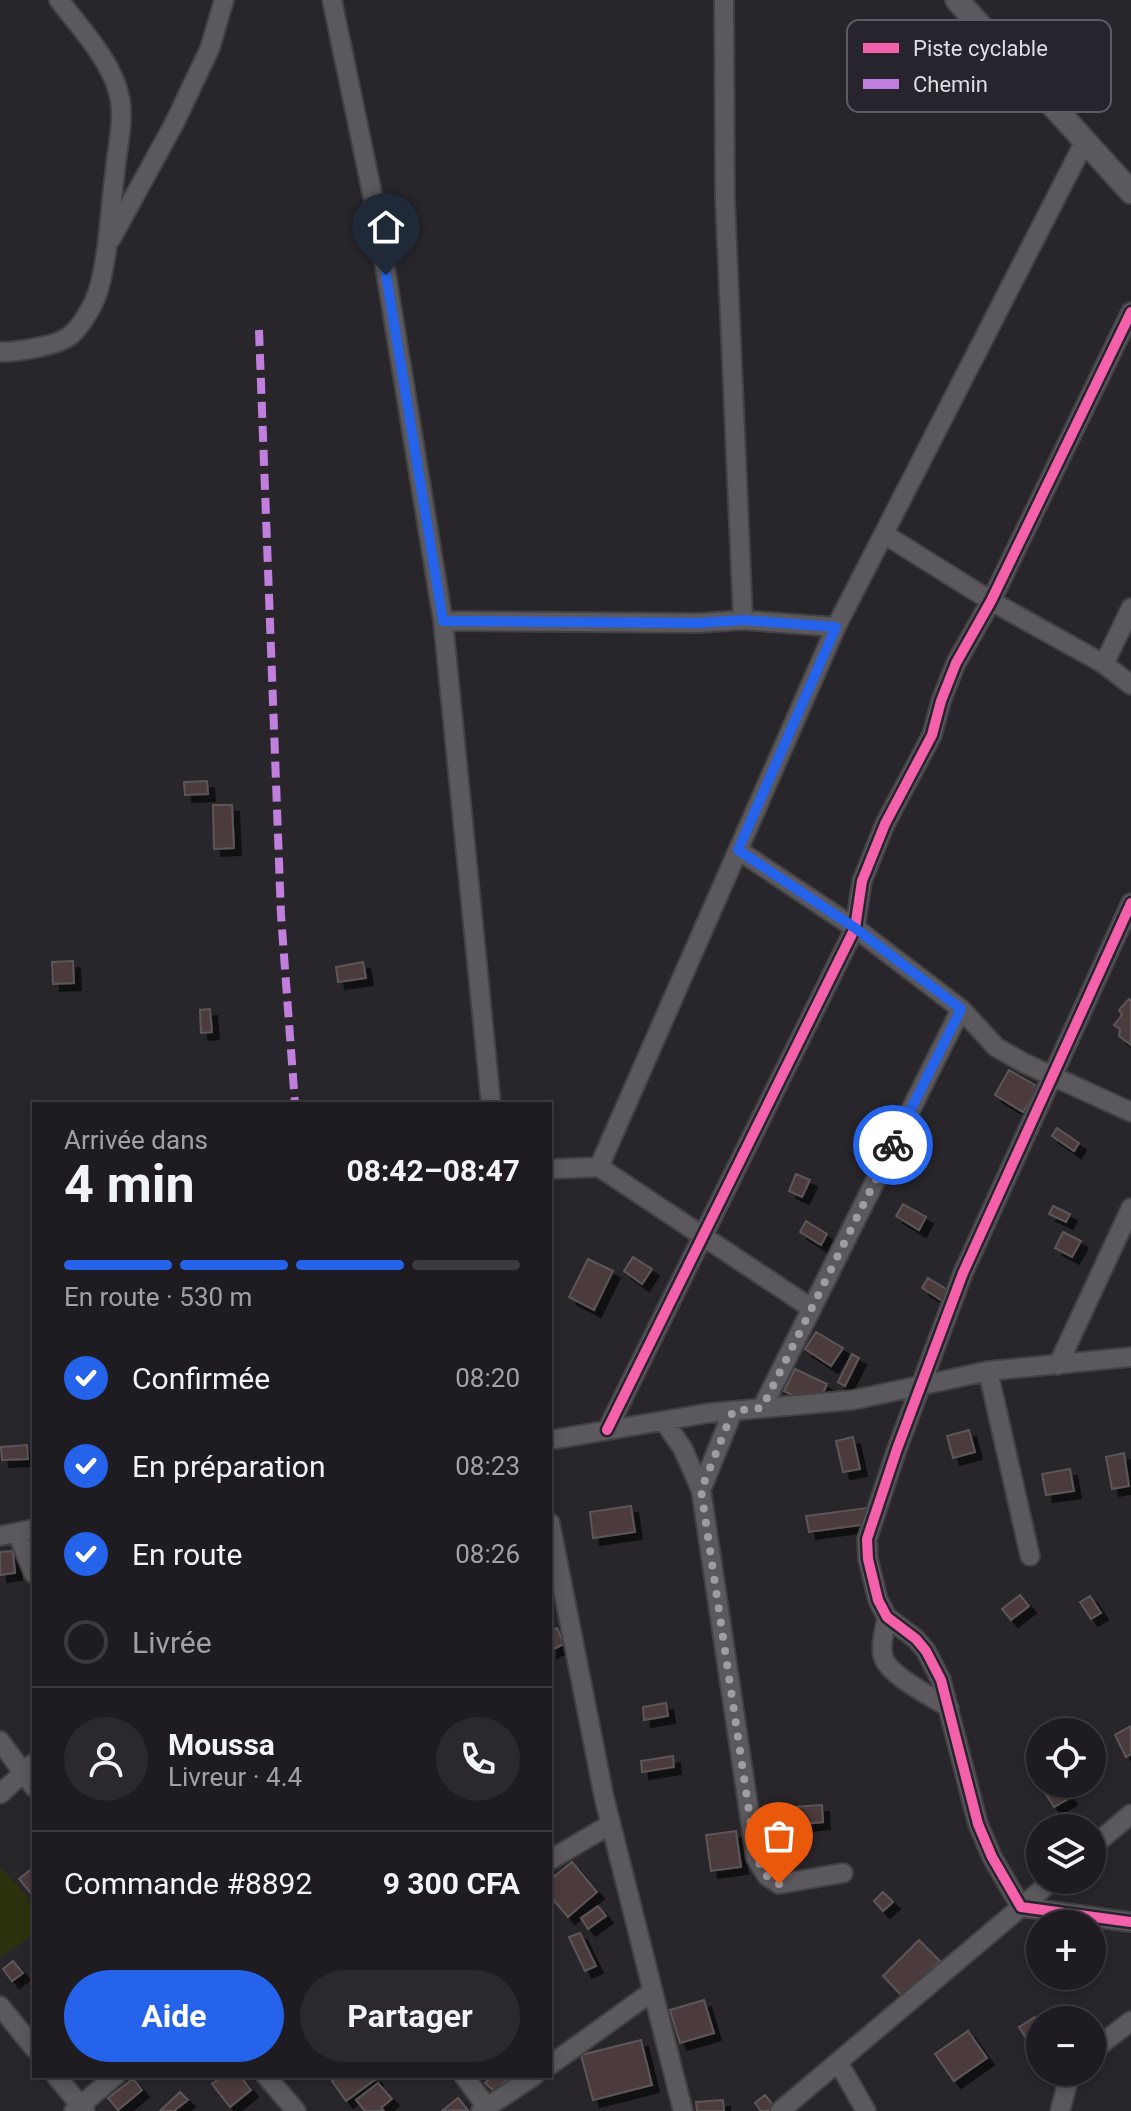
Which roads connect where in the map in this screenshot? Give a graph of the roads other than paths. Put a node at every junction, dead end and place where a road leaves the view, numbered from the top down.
1 (59, 0) edge
2 (224, 0) edge
3 (332, 0) edge
4 (724, 0) edge
5 (957, 0) edge
6 (975, 20) edge
7 (1056, 112) edge
8 (1084, 143) junction
9 (1131, 192) edge
10 (106, 247) junction
11 (1131, 312) edge
12 (0, 352) edge
13 (884, 534) junction
14 (991, 601) junction
15 (1131, 608) edge
16 (743, 620) junction
17 (443, 621) junction
18 (836, 627) junction
19 (1104, 664) junction
20 (1131, 685) edge
21 (738, 850) junction
22 (1131, 903) edge
23 (855, 928) junction
24 (961, 1009) junction
25 (1051, 1076) junction
26 (491, 1102) edge
27 (1131, 1112) edge
28 (599, 1167) junction
29 (552, 1169) edge
30 (1131, 1208) edge
31 (704, 1235) junction
32 (811, 1308) junction
33 (1131, 1357) edge
34 (1058, 1365) junction
35 (988, 1371) junction
36 (923, 1383) junction
37 (762, 1408) junction
38 (733, 1411) junction
39 (664, 1421) junction
40 (607, 1430) junction
41 (552, 1440) edge
42 (701, 1490) junction
43 (17, 1533) edge
44 (552, 1533) edge
45 (1030, 1556) dead end
46 (32, 1569) edge
47 (887, 1617) junction
48 (949, 1708) junction
49 (0, 1741) edge
50 (30, 1774) edge
51 (0, 1794) edge
52 (1131, 1814) edge
53 (611, 1824) junction
54 (1106, 1835) edge
55 (552, 1859) edge
56 (843, 1873) dead end
57 (1036, 1894) edge
58 (1021, 1907) junction
59 (1131, 1922) edge
60 (653, 1991) junction
61 (0, 2006) edge
62 (1131, 2021) edge
63 (1106, 2040) edge
64 (32, 2046) edge
65 (838, 2062) junction
66 (552, 2064) edge
67 (57, 2078) edge
68 (113, 2078) edge
69 (268, 2078) edge
70 (465, 2078) edge
71 (531, 2078) edge
72 (1067, 2086) edge
73 (80, 2109) edge
74 (484, 2109) edge
75 (296, 2111) edge
76 (683, 2111) edge
77 (780, 2111) edge
78 (866, 2111) edge
79 (1060, 2111) edge

1 - 10 street
2 - 10 street
3 - 17 street
4 - 16 street
5 - 6 street
7 - 8 street
8 - 9 street
8 - 13 street
10 - 12 street
11 - 14 street
13 - 14 street
13 - 18 street
14 - 19 street
14 - 23 street
15 - 19 street
16 - 17 street
16 - 18 street
17 - 26 street
18 - 21 street
19 - 20 street
21 - 23 street
21 - 28 street
22 - 25 street
23 - 24 street
23 - 31 street
24 - 25 street
24 - 32 street
25 - 27 street
25 - 36 street
28 - 29 street
28 - 31 street
30 - 34 street
31 - 32 street
31 - 40 street
32 - 37 street
33 - 34 street
34 - 35 street
35 - 36 street
35 - 45 street
36 - 37 street
36 - 47 street
37 - 38 street
38 - 39 street
38 - 42 street
39 - 40 street
39 - 42 street
40 - 41 street
42 - 56 street
43 - 46 street
44 - 53 street
47 - 48 street
47 - 48 street
48 - 58 street
49 - 50 street
50 - 51 street
52 - 54 street
53 - 55 street
53 - 60 street
57 - 58 street
58 - 59 street
58 - 65 street
60 - 66 street
60 - 76 street
61 - 64 street
62 - 63 street
65 - 77 street
65 - 78 street
67 - 73 street
68 - 73 street
69 - 75 street
70 - 74 street
71 - 74 street
72 - 79 street

